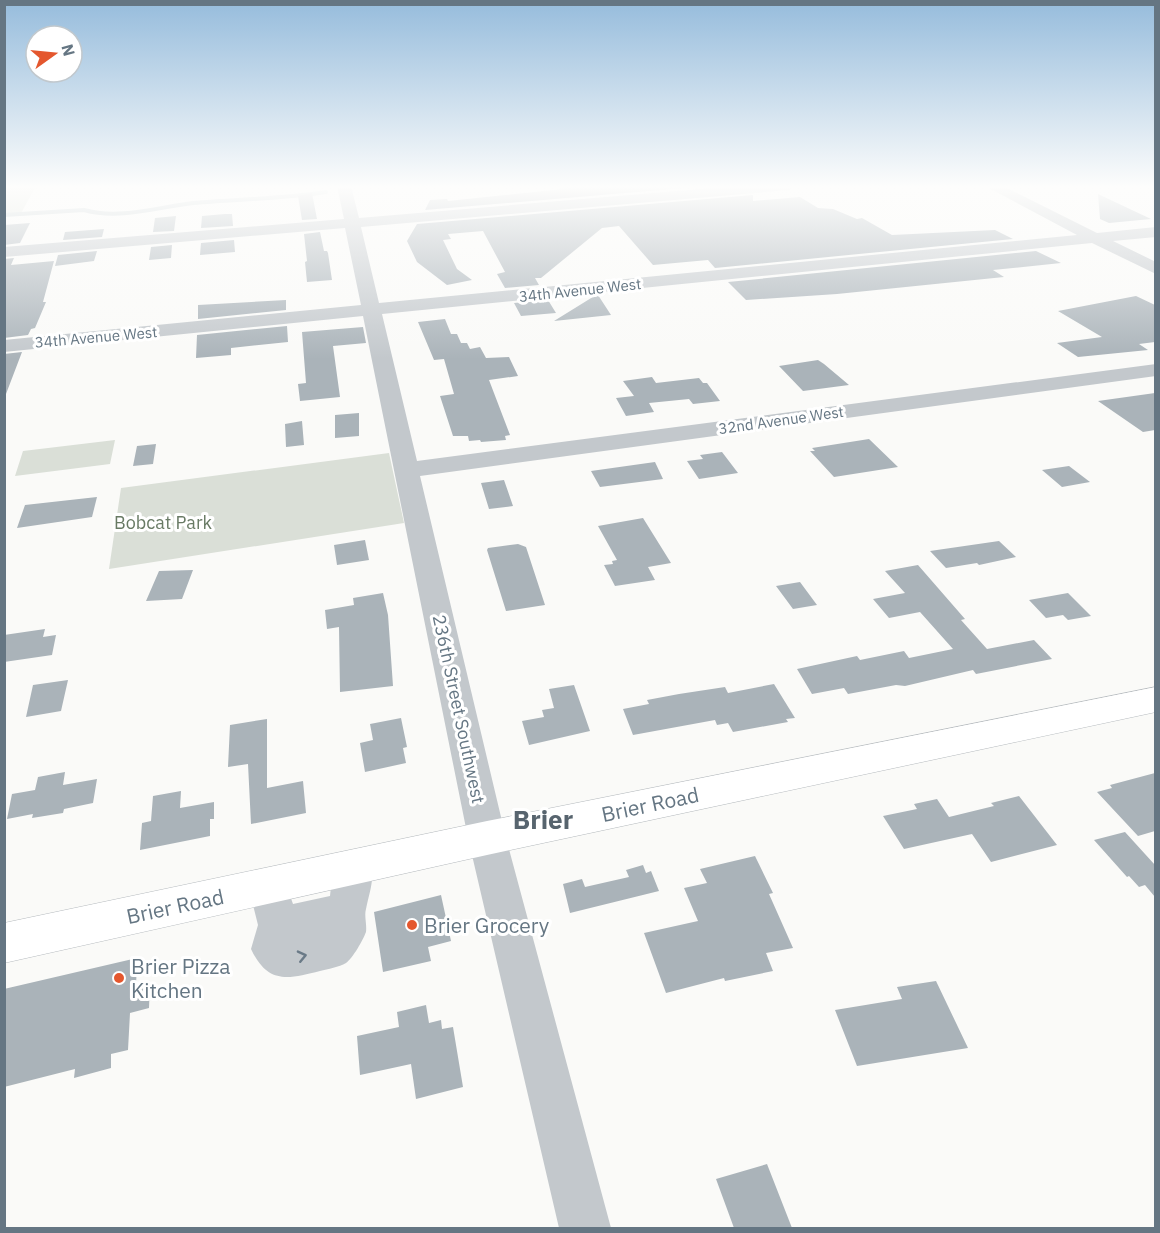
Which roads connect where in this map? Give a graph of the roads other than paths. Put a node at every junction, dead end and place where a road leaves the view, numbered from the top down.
1 (106, 244) edge
2 (357, 244) edge
3 (1038, 244) edge
4 (1105, 244) edge
5 (4, 252) edge
6 (1155, 269) edge
7 (372, 310) junction
8 (4, 346) edge
9 (1155, 370) edge
10 (407, 470) junction
11 (1155, 699) edge
12 (487, 838) junction
13 (353, 867) junction
14 (274, 905) junction
15 (4, 943) edge
16 (585, 1228) edge

1 - 5 street
2 - 7 street, 236th Street Southwest
3 - 7 street, 34th Avenue West
4 - 6 street
7 - 8 street, 34th Avenue West
7 - 10 street, 236th Street Southwest
9 - 10 street, 32nd Avenue West
10 - 12 street, 236th Street Southwest
11 - 12 main road, Brier Road
12 - 13 main road, Brier Road
12 - 16 street, 236th Street Southwest
13 - 14 main road, Brier Road
13 - 14 street
14 - 15 main road, Brier Road

